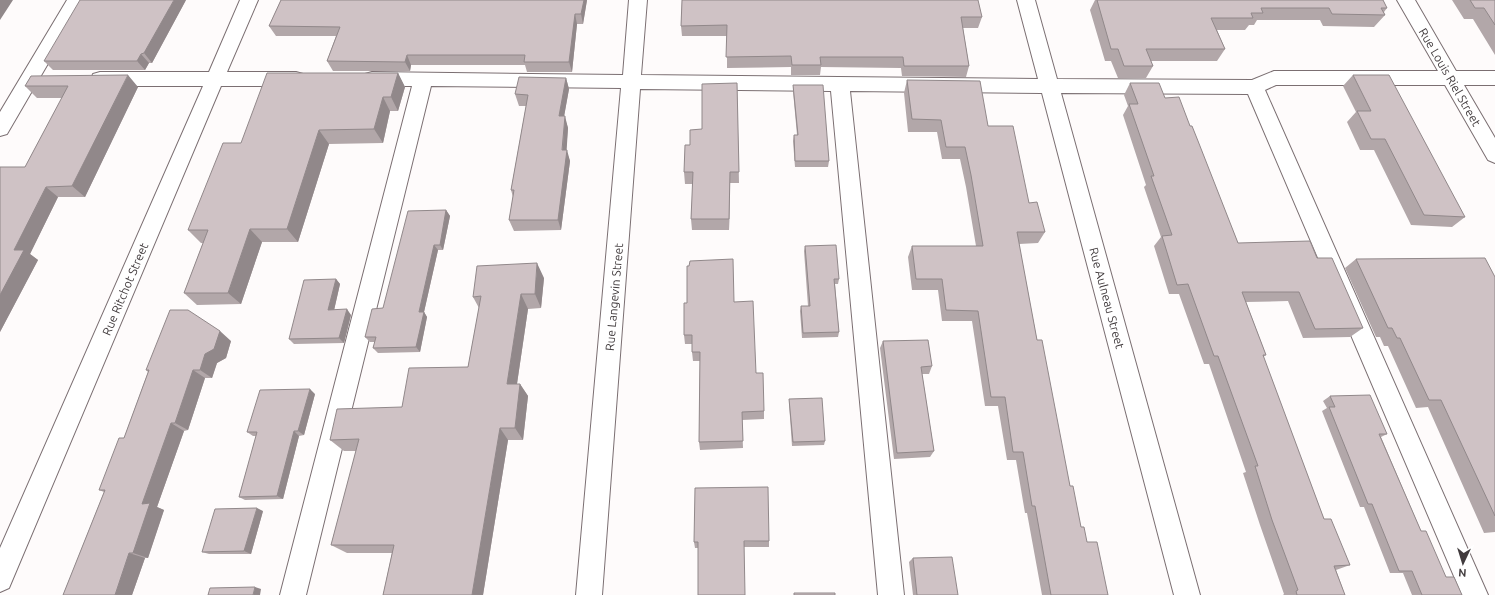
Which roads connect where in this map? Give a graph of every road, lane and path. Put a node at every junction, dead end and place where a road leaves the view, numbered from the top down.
1 (76, 0) edge
2 (249, 0) edge
3 (638, 0) edge
4 (1026, 0) edge
5 (1406, 0) edge
6 (216, 78) junction
7 (1450, 78) junction
8 (1495, 78) edge
9 (30, 79) junction
10 (53, 79) edge
11 (84, 79) edge
12 (312, 79) edge
13 (351, 79) edge
14 (423, 80) junction
15 (631, 82) junction
16 (840, 84) junction
17 (1049, 86) junction
18 (1254, 87) junction
19 (0, 130) edge
20 (1495, 155) edge
21 (0, 579) edge
22 (293, 595) edge
23 (589, 595) edge
24 (890, 595) edge
25 (1187, 595) edge
26 (1475, 595) edge

1 - 9 street
2 - 6 street, Rue Ritchot Street
3 - 15 street, Rue Langevin Street
4 - 17 street, Rue Aulneau Street
5 - 7 street, Rue Louis Riel Street
6 - 11 street
6 - 12 street
6 - 21 street, Rue Ritchot Street
7 - 8 street
7 - 18 street
7 - 20 street, Rue Louis Riel Street
9 - 10 street
9 - 19 street
13 - 14 street
14 - 15 street
14 - 22 street
15 - 16 street
15 - 23 street, Rue Langevin Street
16 - 17 street
16 - 24 street
17 - 18 street
17 - 25 street, Rue Aulneau Street
18 - 26 street

